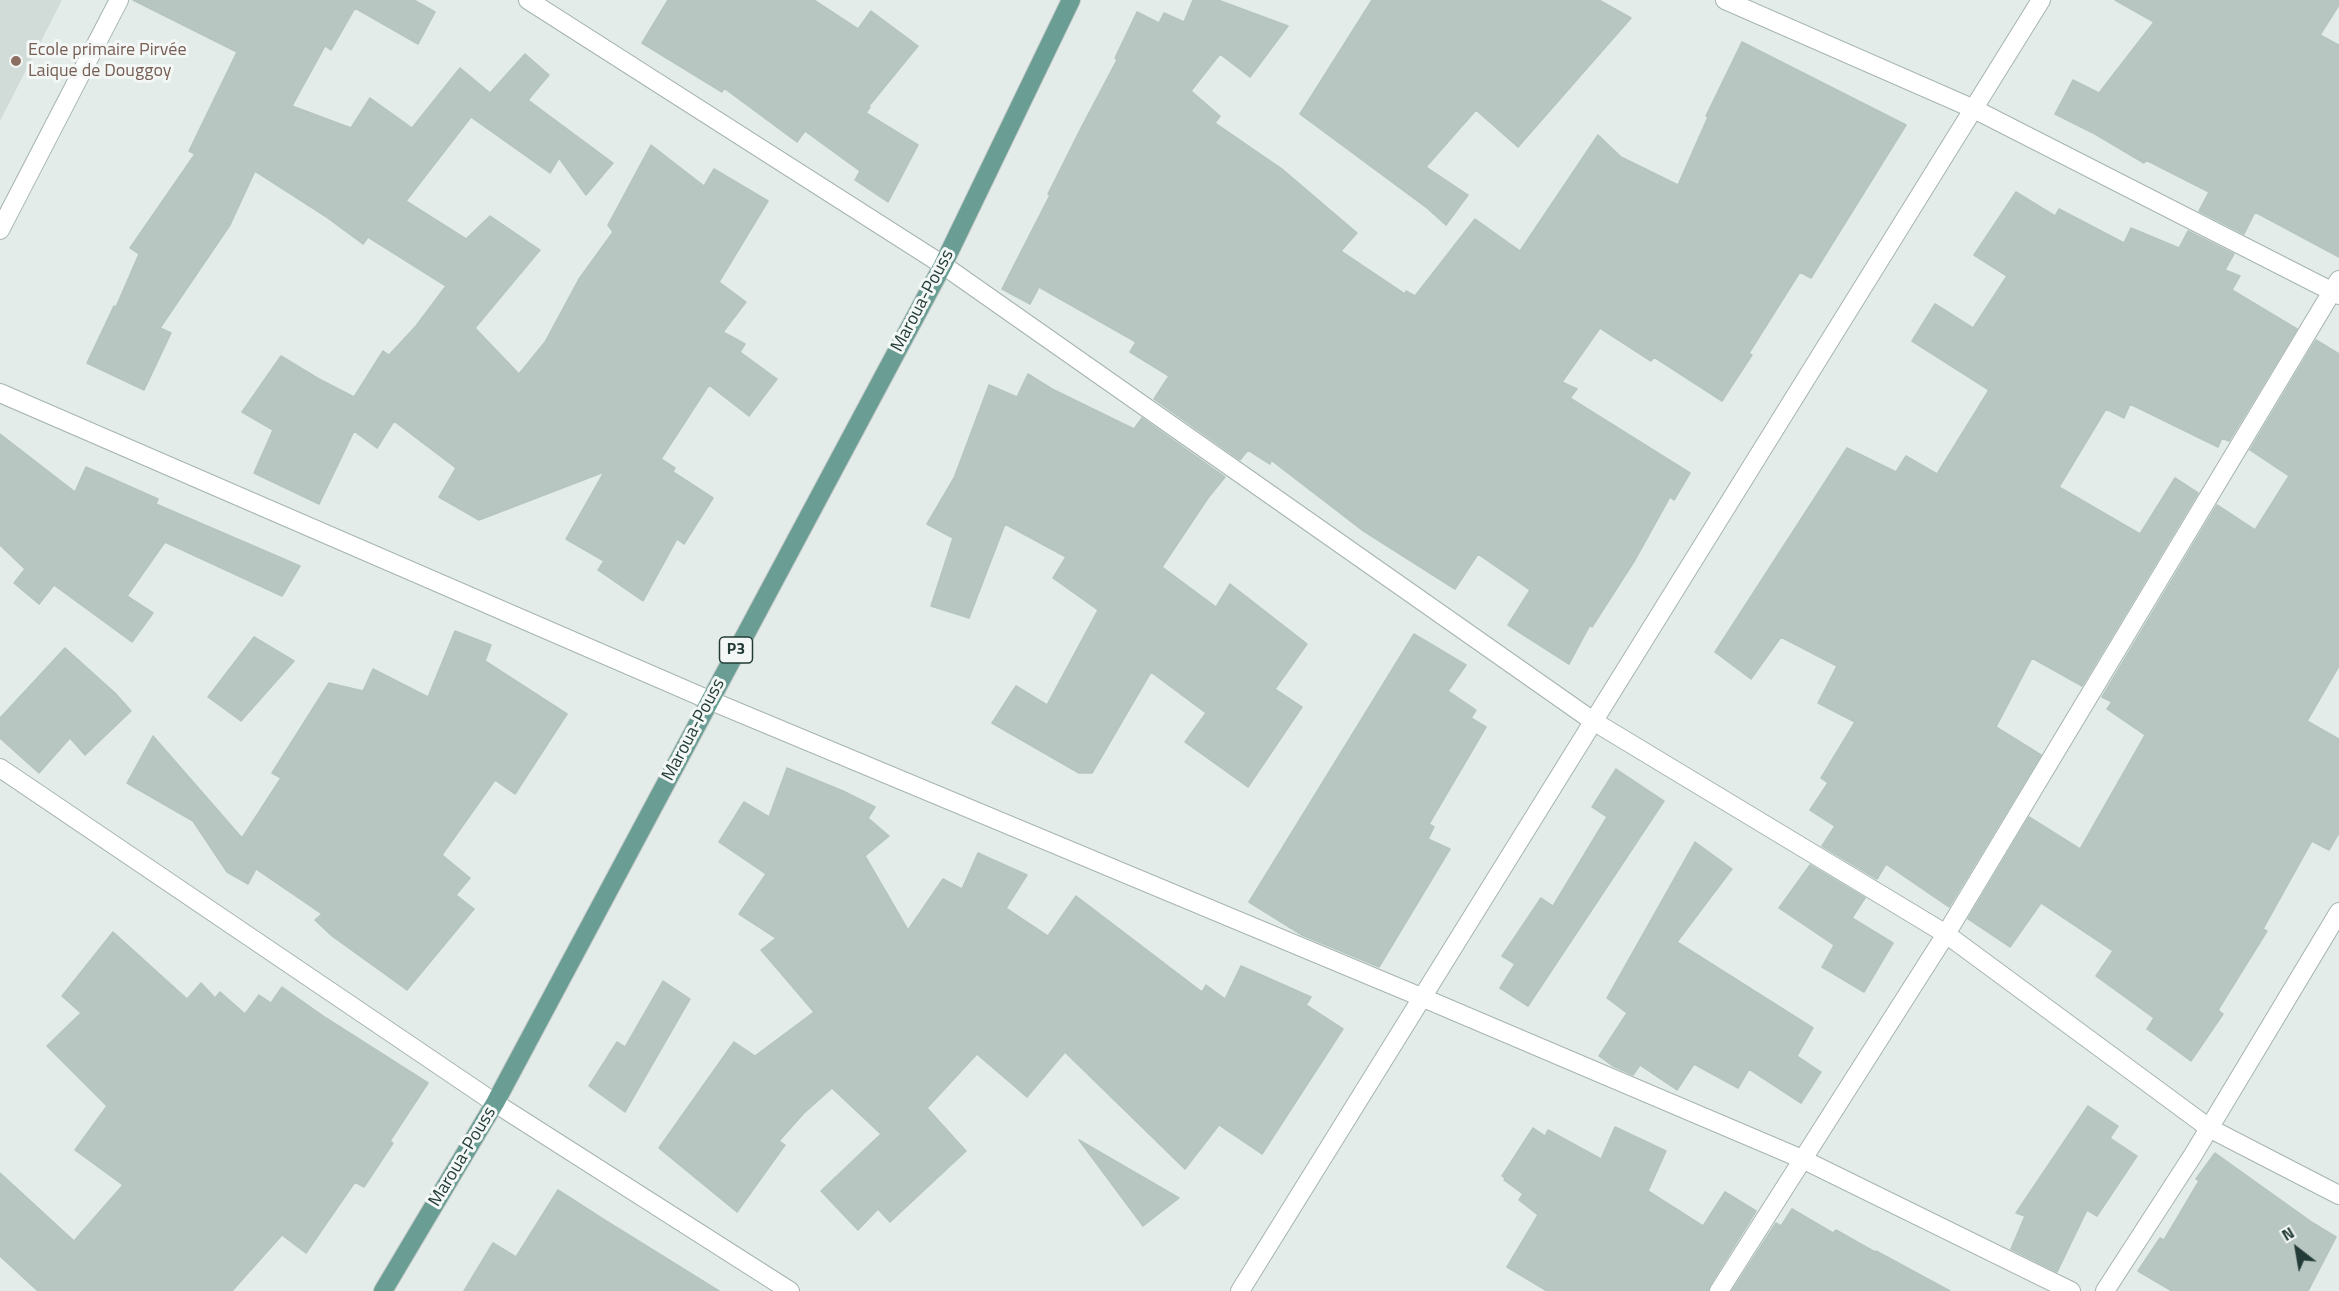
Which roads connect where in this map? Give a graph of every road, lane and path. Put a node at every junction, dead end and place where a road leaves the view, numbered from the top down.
1 (119, 0) edge
2 (528, 0) edge
3 (1071, 0) edge
4 (1725, 0) edge
5 (2041, 0) edge
6 (1974, 108) junction
7 (0, 230) edge
8 (943, 265) junction
9 (2337, 289) edge
10 (0, 393) edge
11 (710, 700) junction
12 (1593, 721) junction
13 (0, 768) edge
14 (2339, 912) edge
15 (1946, 934) junction
16 (1421, 997) junction
17 (495, 1103) junction
18 (2209, 1128) junction
19 (1802, 1159) junction
20 (2339, 1195) edge
21 (383, 1291) edge
22 (790, 1291) edge
23 (1240, 1291) edge
24 (1719, 1291) edge
25 (2071, 1291) edge
26 (2105, 1291) edge

1 - 7 street
2 - 8 street
3 - 8 main road, Maroua-Pouss / P3
4 - 6 street
5 - 6 street
6 - 9 street
6 - 12 street
8 - 11 main road, Maroua-Pouss / P3
8 - 12 street
9 - 15 street
10 - 11 street
11 - 16 street
11 - 17 main road, Maroua-Pouss / P3
12 - 15 street
12 - 16 street
13 - 17 street
14 - 18 street
15 - 18 street
15 - 19 street
16 - 19 street
16 - 23 street
17 - 21 main road, Maroua-Pouss / P3
17 - 22 street
18 - 20 street
18 - 26 street
19 - 24 street
19 - 25 street

